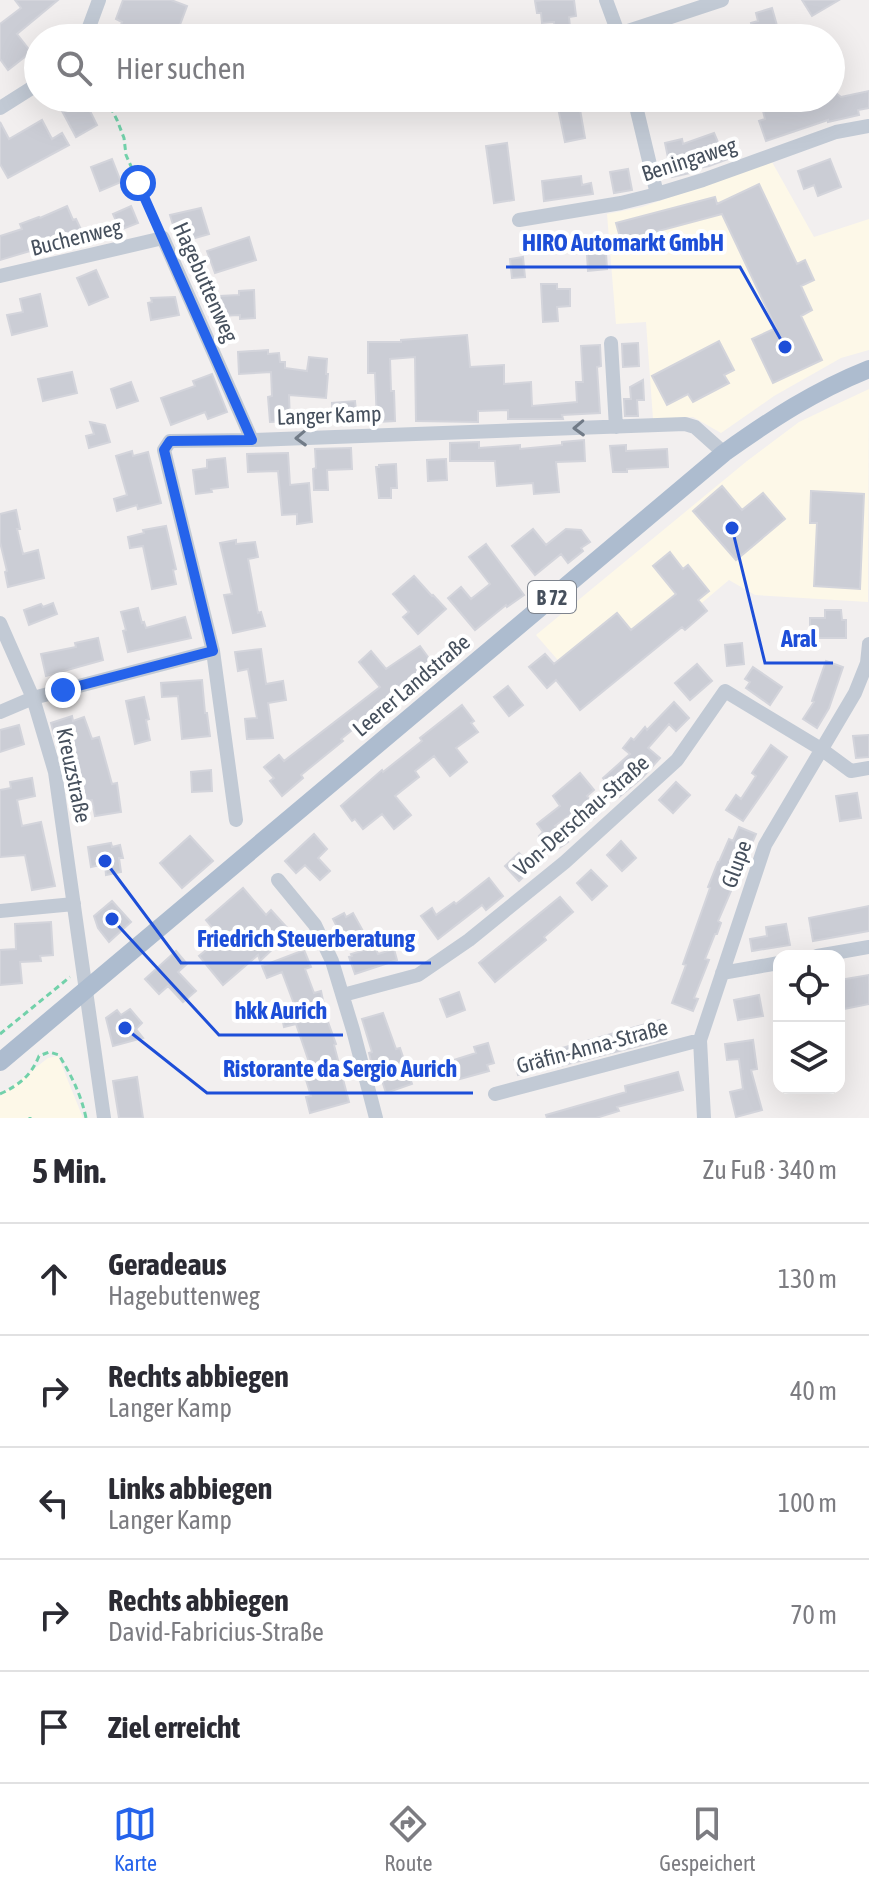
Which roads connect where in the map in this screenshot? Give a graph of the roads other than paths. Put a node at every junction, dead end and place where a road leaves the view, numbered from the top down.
1 (99, 0) edge
2 (606, 0) edge
3 (722, 0) edge
4 (90, 24) edge
5 (615, 24) edge
6 (654, 24) edge
7 (24, 93) edge
8 (0, 108) edge
9 (637, 112) edge
10 (869, 126) edge
11 (657, 194) junction
12 (519, 220) dead end
13 (163, 238) joint
14 (0, 276) edge
15 (611, 343) dead end
16 (869, 369) edge
17 (616, 427) junction
18 (252, 440) junction
19 (724, 453) junction
20 (0, 623) edge
21 (869, 644) edge
22 (213, 651) junction
23 (33, 698) junction
24 (0, 712) edge
25 (821, 749) junction
26 (869, 768) edge
27 (236, 820) dead end
28 (278, 880) dead end
29 (74, 904) junction
30 (0, 911) edge
31 (869, 947) edge
32 (845, 951) edge
33 (773, 964) edge
34 (722, 973) junction
35 (85, 990) junction
36 (343, 995) junction
37 (700, 1040) junction
38 (0, 1062) edge
39 (495, 1094) dead end
40 (104, 1118) edge
41 (376, 1118) edge
42 (704, 1118) edge

1 - 4 street
2 - 5 street
3 - 6 street
7 - 8 street
9 - 11 street
10 - 11 street, Beningaweg
11 - 12 street, Beningaweg
13 - 14 street, Buchenweg
13 - 18 street, Hagebuttenweg
15 - 17 street
16 - 19 main road, Leerer Landstraße / B 72
17 -> 18 street, Langer Kamp
17 - 19 street, Langer Kamp
18 - 22 street, Langer Kamp
19 - 35 main road, Leerer Landstraße / B 72
20 - 23 street, Kreuzstraße
21 - 25 street, Glupe
22 - 23 street
22 - 27 street, Langer Kamp
23 - 24 street
23 - 29 street, Kreuzstraße
25 - 26 street
25 - 34 street, Glupe
25 - 36 street, Von-Derschau-Straße
28 - 36 street
29 - 30 street
29 - 35 street, Kreuzstraße
31 - 32 street
33 - 34 street
34 - 37 street, Glupe
35 - 38 main road, Leerer Landstraße / B 72
35 - 40 street, Kreuzstraße
36 - 41 street
37 - 39 street, Gräfin-Anna-Straße
37 - 42 street, Glupe

